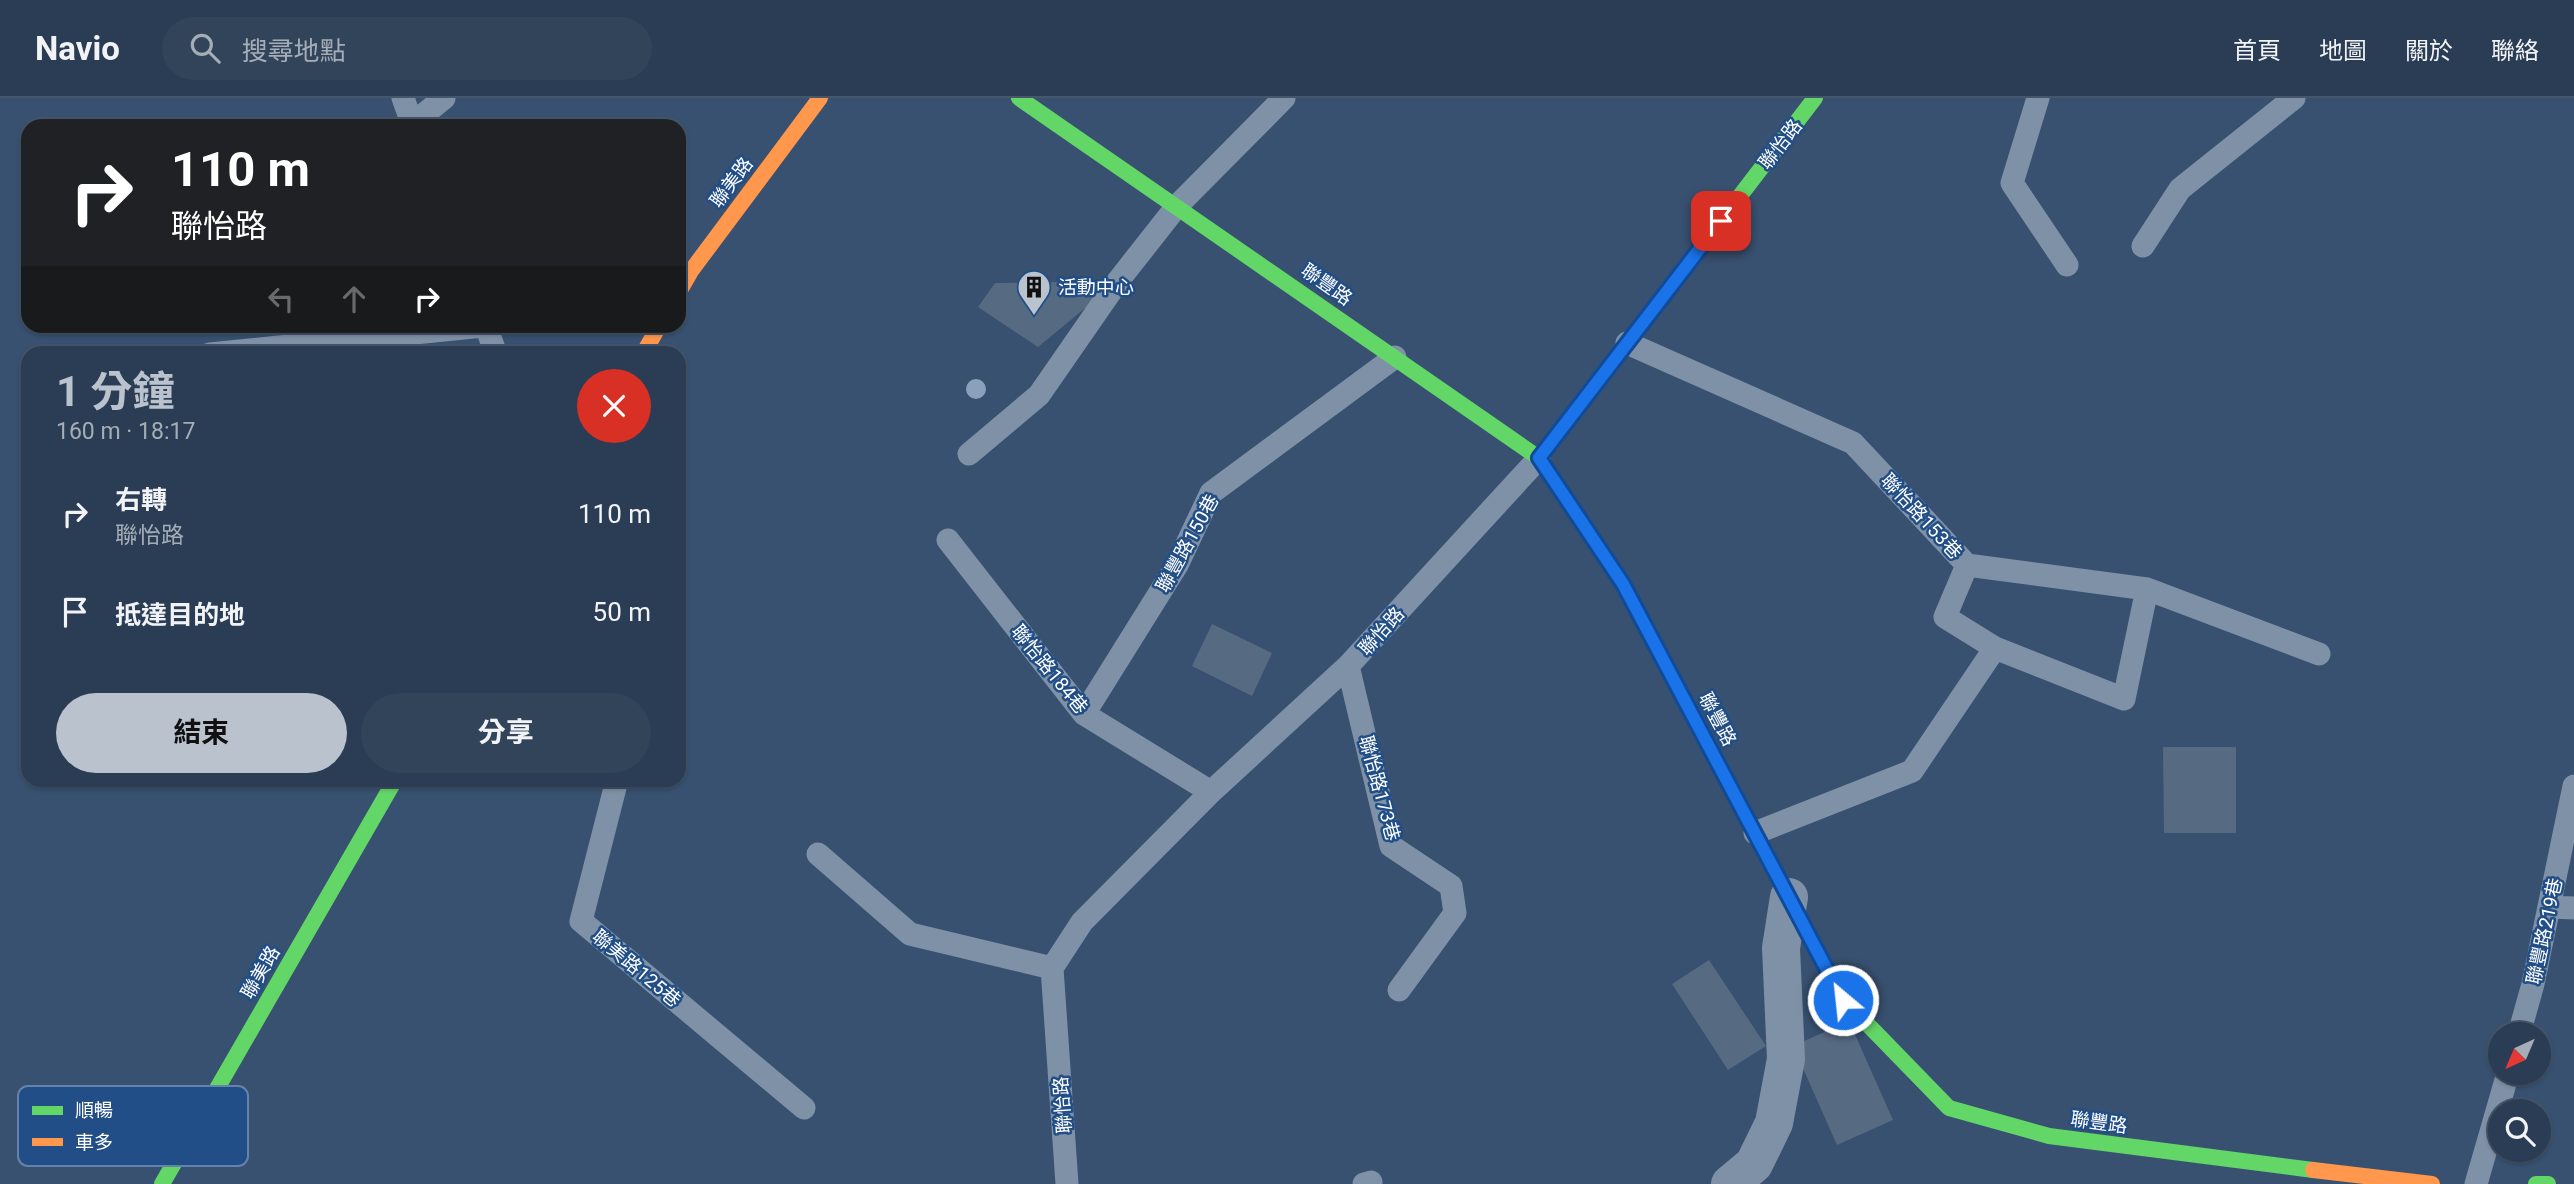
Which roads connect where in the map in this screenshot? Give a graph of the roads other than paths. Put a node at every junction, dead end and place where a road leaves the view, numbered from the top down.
1 (403, 98) edge
2 (444, 98) edge
3 (820, 98) edge
4 (1018, 98) edge
5 (1284, 98) edge
6 (1815, 98) edge
7 (2038, 98) edge
8 (2294, 98) edge
9 (411, 119) edge
10 (420, 119) edge
11 (1177, 206) junction
12 (2143, 246) dead end
13 (2067, 265) dead end
14 (686, 280) edge
15 (416, 333) edge
16 (1627, 343) junction
17 (289, 346) edge
18 (1395, 357) junction
19 (969, 454) dead end
20 (1539, 458) junction
21 (948, 540) dead end
22 (1967, 565) junction
23 (2147, 589) junction
24 (1995, 648) junction
25 (2319, 654) dead end
26 (1349, 666) junction
27 (1084, 714) junction
28 (2574, 786) edge
29 (392, 787) edge
30 (616, 787) edge
31 (1211, 792) junction
32 (1755, 833) junction
33 (818, 855) dead end
34 (1788, 897) junction
35 (2549, 907) junction
36 (2574, 908) edge
37 (1052, 968) junction
38 (1399, 990) dead end
39 (2522, 1022) edge
40 (2505, 1085) edge
41 (219, 1086) edge
42 (804, 1108) dead end
43 (172, 1166) edge
44 (162, 1184) edge
45 (1067, 1184) edge
46 (1730, 1184) edge
47 (2432, 1184) edge
48 (2476, 1184) edge
49 (2536, 1184) edge
50 (2548, 1184) edge

1 - 9 lane
2 - 10 lane
3 - 14 street, 聯美路
4 - 11 street, 聯豐路
5 - 11 lane
6 - 16 street, 聯怡路
7 - 13 lane
8 - 12 lane
11 - 18 street, 聯豐路
11 - 19 lane
15 - 17 lane
16 - 20 street, 聯怡路
16 - 22 lane, 聯怡路153巷
18 - 20 street, 聯豐路
18 - 27 lane, 聯豐路150巷
20 - 26 lane, 聯怡路
20 - 32 street, 聯豐路
21 - 27 lane, 聯怡路184巷
22 - 23 lane, 聯怡路153巷
22 - 24 lane
23 - 24 lane
23 - 25 lane, 聯怡路153巷
24 - 32 lane
26 - 31 lane, 聯怡路
26 - 38 lane, 聯怡路173巷
27 - 31 lane, 聯怡路184巷
28 - 35 lane, 聯豐路219巷
29 - 41 street, 聯美路
30 - 42 lane, 聯美路125巷
31 - 37 lane, 聯怡路
32 - 34 street, 聯豐路
33 - 37 lane
34 - 46 street
34 - 47 street, 聯豐路
35 - 36 lane
35 - 39 lane, 聯豐路219巷
37 - 45 lane, 聯怡路
40 - 48 lane
43 - 44 street, 聯美路
49 - 50 street

